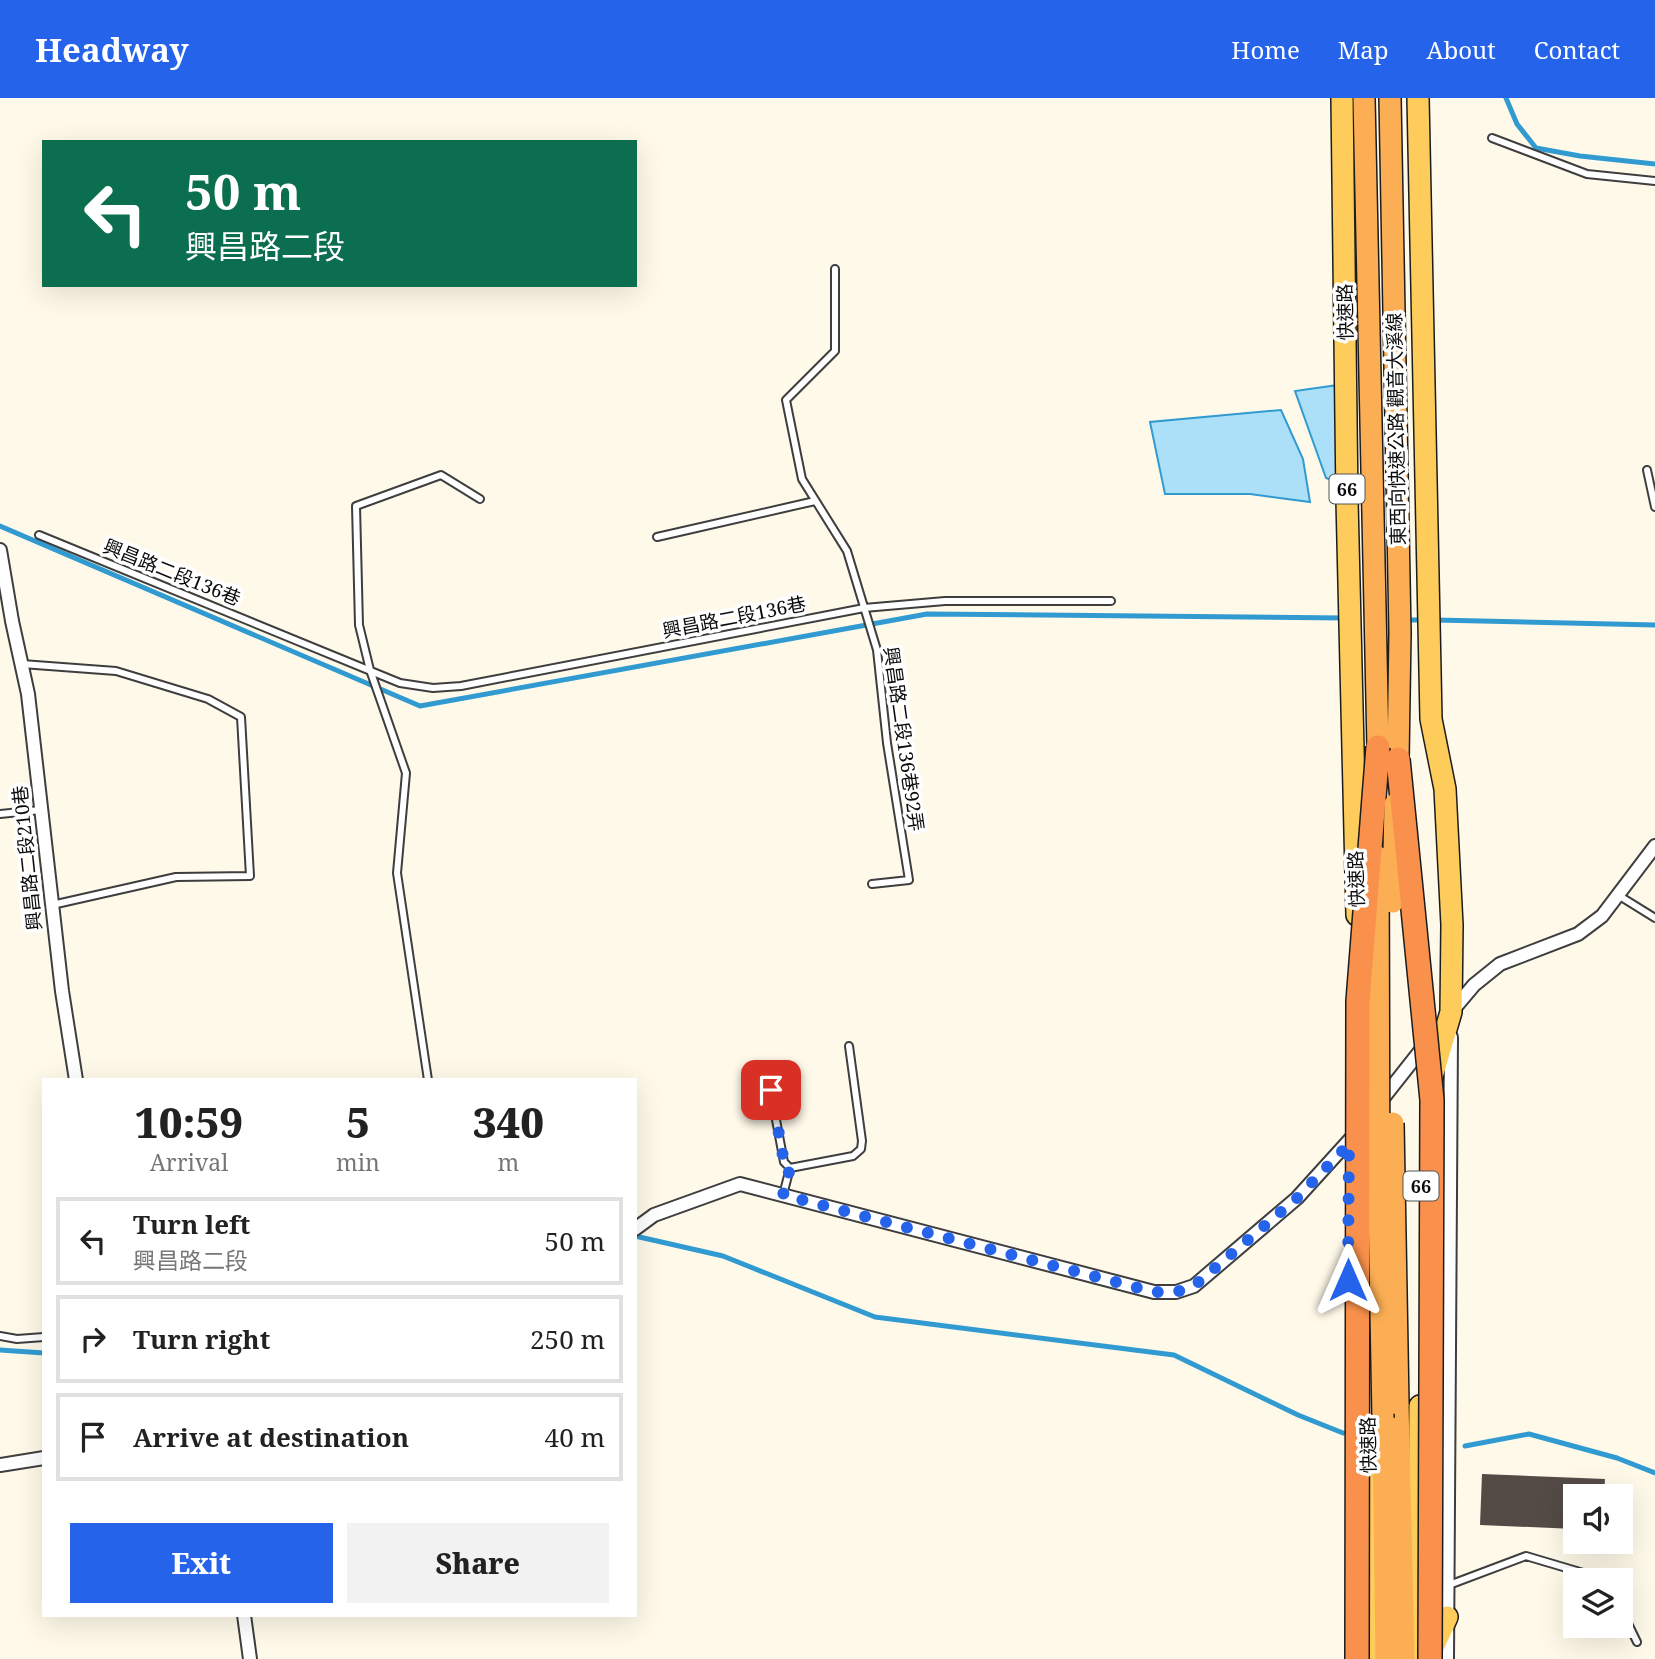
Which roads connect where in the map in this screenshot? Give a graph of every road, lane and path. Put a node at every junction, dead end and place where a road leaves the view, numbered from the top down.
1 (1342, 98) edge
2 (1364, 98) edge
3 (1390, 98) edge
4 (1418, 98) edge
5 (1492, 138) dead end
6 (1655, 181) edge
7 (835, 269) dead end
8 (1647, 470) dead end
9 (480, 499) dead end
10 (815, 500) junction
11 (1655, 507) edge
12 (39, 535) dead end
13 (657, 537) dead end
14 (0, 550) edge
15 (1111, 601) dead end
16 (864, 608) junction
17 (22, 664) junction
18 (370, 670) junction
19 (1378, 747) junction
20 (1398, 760) junction
21 (41, 810) junction
22 (0, 814) edge
23 (1655, 846) edge
24 (872, 884) dead end
25 (1618, 895) junction
26 (51, 905) junction
27 (1655, 918) edge
28 (1451, 1012) junction
29 (849, 1046) dead end
30 (766, 1066) dead end
31 (76, 1078) edge
32 (428, 1078) edge
33 (1364, 1122) junction
34 (1349, 1144) junction
35 (790, 1168) junction
36 (783, 1195) junction
37 (637, 1228) edge
38 (0, 1336) edge
39 (42, 1337) edge
40 (1391, 1411) junction
41 (42, 1458) edge
42 (0, 1465) edge
43 (1566, 1568) edge
44 (1447, 1585) junction
45 (1447, 1616) junction
46 (244, 1617) edge
47 (1633, 1634) edge
48 (1637, 1642) dead end
49 (250, 1659) edge
50 (1347, 1659) edge
51 (1357, 1659) edge
52 (1370, 1659) edge
53 (1386, 1659) edge
54 (1404, 1659) edge
55 (1418, 1659) edge
56 (1429, 1659) edge
57 (1447, 1659) edge

1 - 33 main road, 快速路 / 66
2 - 19 highway, 東西向快速公路 觀音大溪線 / 66
3 - 20 highway, 東西向快速公路 觀音大溪線 / 66
4 - 28 main road, 66
5 - 6 lane
7 - 10 lane, 興昌路二段136巷92弄
8 - 11 lane
9 - 18 lane
10 - 13 lane
10 - 16 lane, 興昌路二段136巷92弄
12 - 18 lane, 興昌路二段136巷
14 - 17 street, 興昌路二段210巷
15 - 16 lane, 興昌路二段136巷
16 - 18 lane, 興昌路二段136巷
16 - 24 lane, 興昌路二段136巷92弄
17 - 21 street, 興昌路二段210巷
17 - 26 lane
18 - 32 lane
19 - 40 highway, 東西向快速公路 觀音大溪線, bridge
19 - 51 highway, 66, bridge
20 - 40 highway, 東西向快速公路 觀音大溪線, bridge
20 - 56 highway, 66, bridge
21 - 22 lane
21 - 26 street, 興昌路二段210巷
23 - 25 street
25 - 27 lane
25 - 28 street
26 - 31 street, 興昌路二段210巷
28 - 33 street
28 - 44 street
28 - 55 main road, 66
29 - 35 lane
30 - 35 lane
33 - 34 street
33 - 52 main road, 快速路 / 66
34 - 36 street
34 - 50 street, 快速路
35 - 36 lane
36 - 37 street
38 - 39 lane
40 - 53 highway
40 - 54 highway
41 - 42 street
43 - 44 lane
44 - 45 street
45 - 56 main road
45 - 57 street
46 - 49 street
47 - 48 lane

